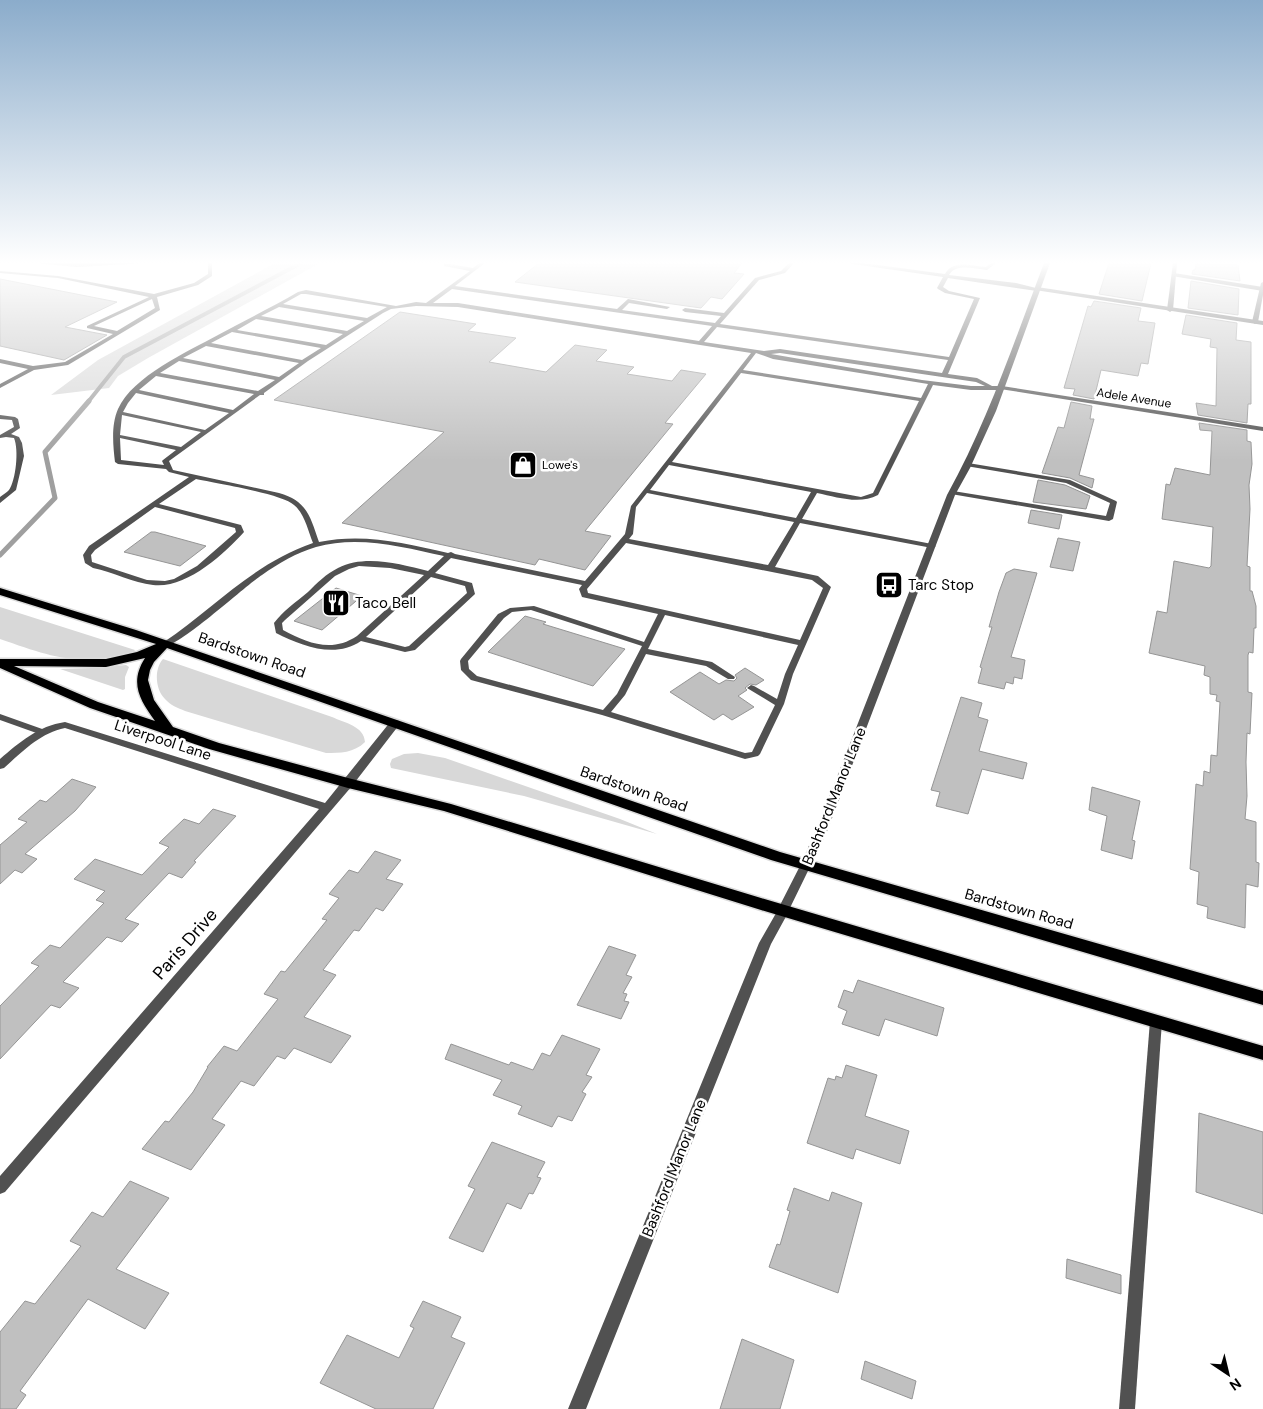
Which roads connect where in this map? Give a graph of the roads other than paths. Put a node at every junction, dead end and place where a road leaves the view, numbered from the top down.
1 (97, 329) edge
2 (125, 329) edge
3 (324, 329) edge
4 (355, 329) edge
5 (607, 329) edge
6 (713, 329) edge
7 (742, 329) edge
8 (964, 329) edge
9 (1023, 329) edge
10 (230, 330) joint
11 (118, 333) junction
12 (349, 333) junction
13 (700, 343) junction
14 (205, 344) junction
15 (327, 347) junction
16 (755, 351) junction
17 (764, 353) junction
18 (178, 359) junction
19 (951, 359) junction
20 (0, 361) edge
21 (304, 362) junction
22 (33, 368) junction
23 (739, 370) junction
24 (156, 374) junction
25 (944, 376) junction
26 (281, 379) junction
27 (932, 382) junction
28 (0, 386) edge
29 (989, 386) junction
30 (1002, 388) junction
31 (136, 391) junction
32 (262, 394) junction
33 (922, 400) junction
34 (235, 412) junction
35 (121, 413) junction
36 (0, 417) edge
37 (1263, 429) edge
38 (207, 432) junction
39 (117, 436) junction
40 (2, 437) edge
41 (182, 449) junction
42 (668, 462) junction
43 (968, 465) junction
44 (168, 467) junction
45 (194, 477) junction
46 (646, 491) junction
47 (815, 491) junction
48 (953, 493) junction
49 (0, 501) edge
50 (154, 505) junction
51 (798, 520) junction
52 (624, 540) junction
53 (317, 545) junction
54 (932, 546) junction
55 (451, 554) junction
56 (770, 568) junction
57 (429, 574) junction
58 (587, 584) junction
59 (0, 591) edge
60 (663, 612) junction
61 (360, 638) junction
62 (802, 643) junction
63 (167, 644) junction
64 (645, 648) junction
65 (0, 663) edge
66 (732, 677) dead end
67 (751, 688) dead end
68 (780, 704) junction
69 (605, 714) junction
70 (0, 717) edge
71 (395, 723) junction
72 (168, 730) junction
73 (42, 732) junction
74 (0, 765) edge
75 (348, 783) junction
76 (326, 807) junction
77 (807, 866) junction
78 (783, 910) junction
79 (1263, 998) edge
80 (1156, 1021) junction
81 (1263, 1053) edge
82 (0, 1187) edge
83 (577, 1409) edge
84 (1127, 1409) edge

1 - 11 lane
2 - 11 lane
3 - 12 lane
4 - 12 lane
5 - 13 lane
6 - 13 lane
7 - 19 lane
8 - 19 lane
9 - 30 street, Bashford Manor Lane
10 - 14 lane
10 - 15 lane
11 - 22 lane
12 - 15 lane
13 - 16 lane
14 - 18 lane
14 - 21 lane
15 - 21 lane
16 - 17 lane
16 - 23 lane
17 - 25 lane
17 - 27 lane
18 - 24 lane
18 - 26 lane
19 - 25 lane
20 - 22 lane
21 - 26 lane
22 - 28 lane
23 - 33 lane
23 - 42 lane
24 - 31 lane
24 - 32 lane
25 - 29 lane
26 - 32 lane
27 - 29 lane
27 - 33 lane
29 - 30 lane
30 - 37 street, Adele Avenue
30 - 43 street, Bashford Manor Lane
31 - 34 lane
31 - 35 lane
32 - 34 lane
33 - 47 lane
34 - 38 lane
35 - 38 lane
35 - 39 lane
36 - 40 lane
38 - 41 lane
39 - 41 lane
39 - 44 lane
40 - 49 lane
41 - 44 lane
42 - 46 lane
42 - 47 lane
43 - 48 street, Bashford Manor Lane
43 - 48 lane
44 - 45 lane
45 - 50 lane
45 - 53 lane
46 - 51 lane
46 - 52 lane
47 - 51 lane
48 - 54 street, Bashford Manor Lane
50 - 50 lane
51 - 54 lane
51 - 56 lane
52 - 56 lane
52 - 58 lane
53 - 55 lane
53 - 63 lane
54 - 77 street, Bashford Manor Lane
55 - 57 lane
55 - 58 lane
56 - 62 lane
57 - 61 lane
57 - 61 lane
57 - 61 lane
58 - 60 lane
59 - 63 main road, Bardstown Road
60 - 62 lane
60 - 64 lane
62 - 68 lane
63 - 65 main road
63 - 71 main road, Bardstown Road
63 - 72 main road
64 - 66 lane
64 - 69 lane
64 - 69 lane
65 - 72 main road
67 - 68 lane
68 - 69 lane
70 - 73 lane
71 - 75 street, Paris Drive
71 - 77 main road, Bardstown Road
72 - 75 main road
73 - 74 street, Liverpool Lane
73 - 76 street, Liverpool Lane
75 - 76 street, Paris Drive
75 - 78 main road
76 - 82 street, Paris Drive
77 - 78 street, Bashford Manor Lane
77 - 79 main road, Bardstown Road
78 - 80 main road
78 - 83 street, Bashford Manor Lane
80 - 81 main road
80 - 84 lane

